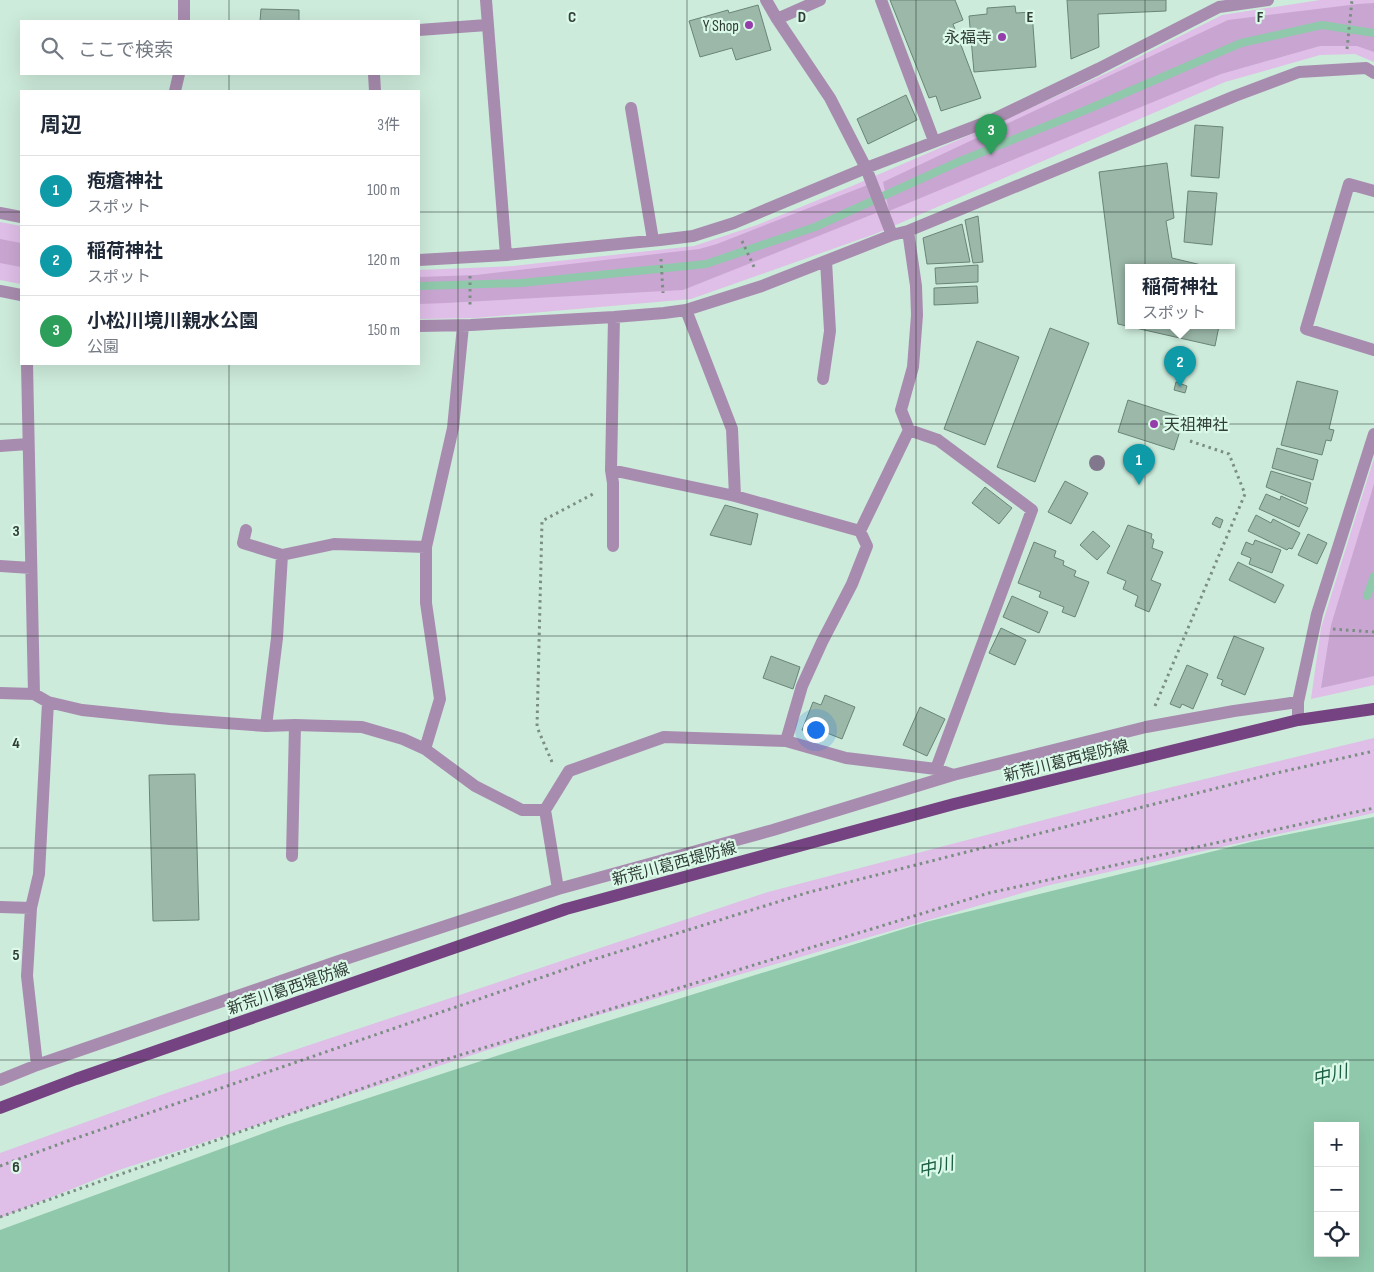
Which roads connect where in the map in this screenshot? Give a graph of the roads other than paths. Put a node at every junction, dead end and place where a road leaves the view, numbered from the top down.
1 (184, 0) edge
2 (486, 0) edge
3 (766, 0) edge
4 (820, 0) edge
5 (881, 0) edge
6 (1268, 0) edge
7 (1218, 3) edge
8 (777, 19) junction
9 (184, 20) edge
10 (488, 25) junction
11 (420, 30) edge
12 (1374, 73) edge
13 (179, 75) edge
14 (374, 75) edge
15 (175, 90) edge
16 (375, 90) edge
17 (631, 108) dead end
18 (934, 141) junction
19 (866, 168) junction
20 (1374, 191) edge
21 (0, 213) edge
22 (20, 217) edge
23 (908, 231) junction
24 (892, 235) junction
25 (656, 240) junction
26 (506, 255) junction
27 (420, 260) edge
28 (826, 261) junction
29 (0, 291) edge
30 (20, 294) edge
31 (686, 310) junction
32 (614, 318) junction
33 (467, 325) junction
34 (420, 326) edge
35 (1374, 350) edge
36 (26, 365) edge
37 (823, 379) dead end
38 (908, 430) junction
39 (1374, 434) edge
40 (28, 444) junction
41 (0, 446) edge
42 (611, 470) junction
43 (735, 496) junction
44 (246, 530) dead end
45 (860, 531) junction
46 (613, 546) dead end
47 (426, 547) junction
48 (282, 555) junction
49 (0, 566) edge
50 (31, 568) junction
51 (0, 693) edge
52 (34, 694) junction
53 (48, 702) junction
54 (1298, 702) junction
55 (1374, 709) edge
56 (1298, 720) junction
57 (295, 725) junction
58 (266, 726) junction
59 (786, 741) junction
60 (425, 749) junction
61 (936, 769) junction
62 (953, 775) junction
63 (545, 810) junction
64 (292, 856) dead end
65 (558, 889) junction
66 (0, 908) edge
67 (31, 908) junction
68 (37, 1065) junction
69 (0, 1080) edge
70 (0, 1108) edge

1 - 9 street
2 - 10 street
3 - 8 street
4 - 8 street
5 - 18 street
6 - 7 street
7 - 18 street
8 - 19 street
10 - 11 street
10 - 26 street
12 - 23 street
13 - 15 street
14 - 16 street
17 - 25 street
18 - 19 street
19 - 24 street
19 - 25 street
20 - 35 street
21 - 22 street
23 - 24 street
23 - 38 street
24 - 28 street
25 - 26 street
26 - 27 street
28 - 31 street
28 - 37 street
29 - 30 street
31 - 32 street
31 - 43 street
32 - 33 street
32 - 42 street
33 - 34 street
33 - 47 street
36 - 40 street
38 - 45 street
38 - 61 street
39 - 54 street
40 - 41 street
40 - 50 street
42 - 43 street
42 - 46 street
43 - 45 street
44 - 48 street
45 - 59 street
47 - 48 street
47 - 60 street
48 - 58 street
49 - 50 street
50 - 52 street
51 - 52 street
52 - 53 street
53 - 58 street
53 - 67 street
54 - 56 street
54 - 62 street
55 - 56 main road, 新荒川葛西堤防線
56 - 70 main road, 新荒川葛西堤防線
57 - 58 street
57 - 60 street
57 - 64 street
59 - 61 street
59 - 63 street
60 - 63 street
61 - 62 street
62 - 65 street
63 - 65 street
65 - 68 street
66 - 67 street
67 - 68 street
68 - 69 street

